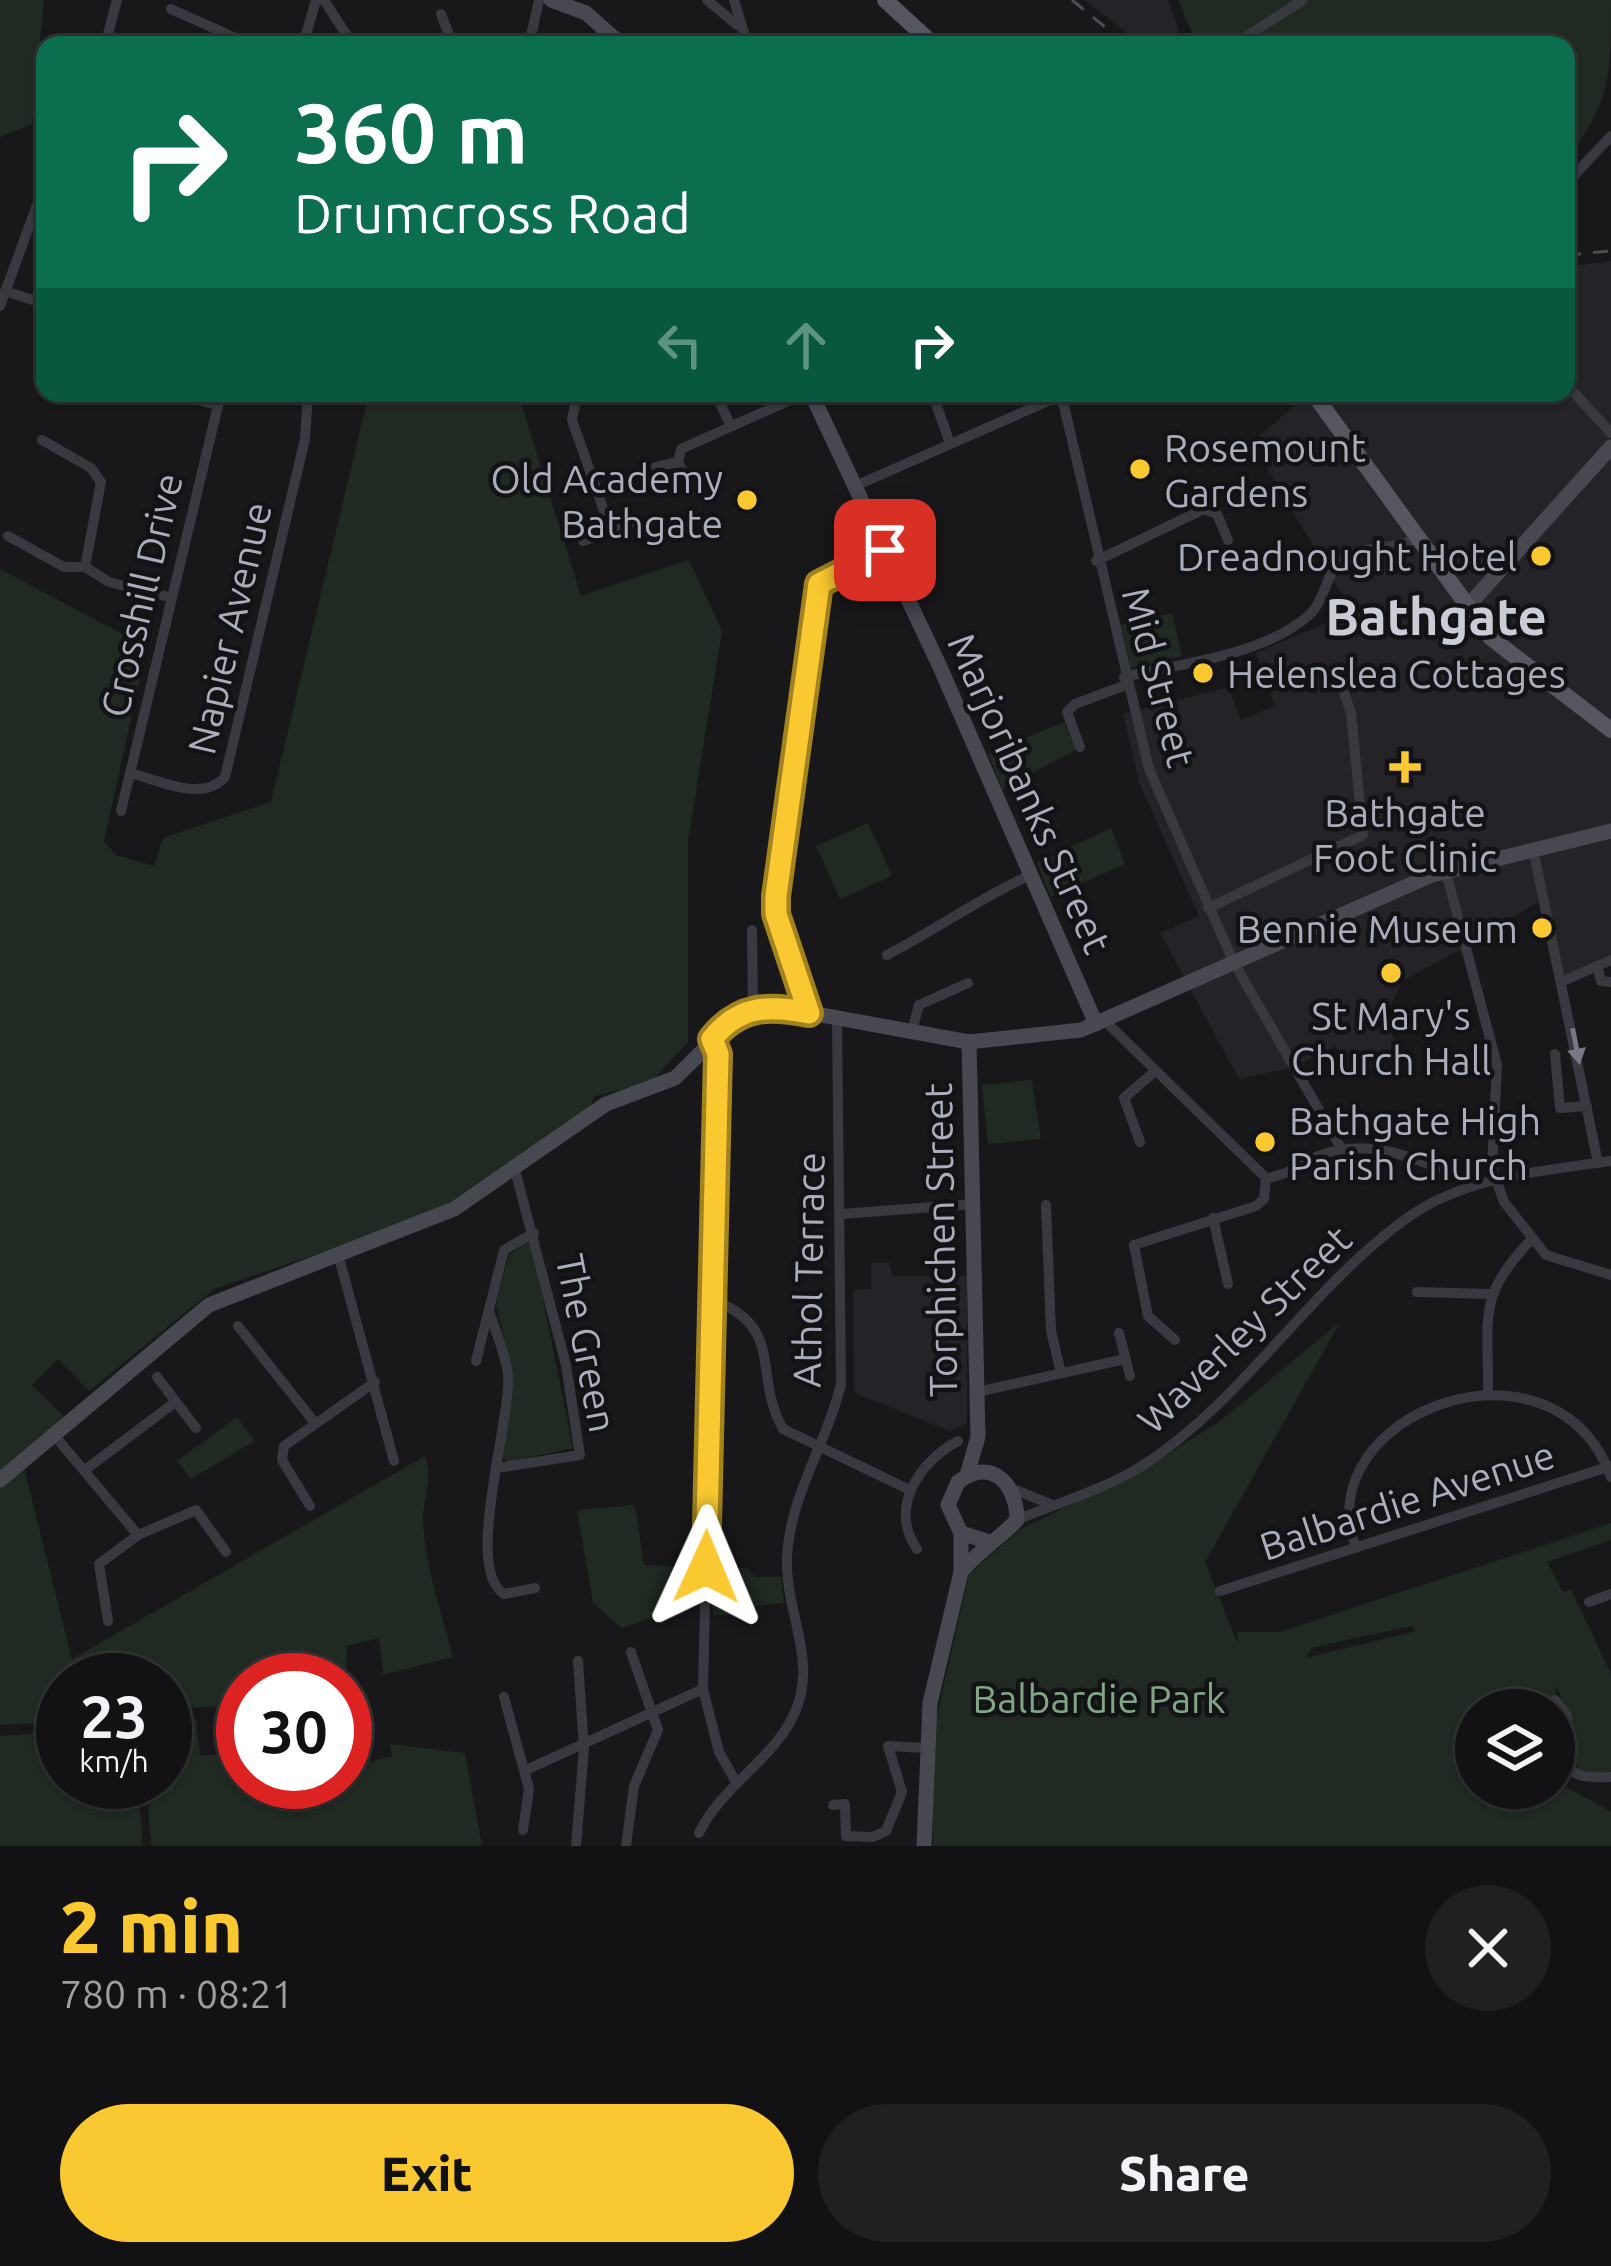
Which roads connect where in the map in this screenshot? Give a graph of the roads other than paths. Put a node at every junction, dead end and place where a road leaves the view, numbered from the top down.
1 (117, 0) edge
2 (539, 0) edge
3 (551, 0) edge
4 (707, 0) edge
5 (734, 0) edge
6 (885, 0) edge
7 (1303, 0) edge
8 (316, 1) edge
9 (171, 9) dead end
10 (441, 14) dead end
11 (737, 25) junction
12 (107, 36) edge
13 (231, 36) edge
14 (306, 36) edge
15 (345, 36) edge
16 (450, 36) edge
17 (531, 36) edge
18 (612, 36) edge
19 (743, 36) edge
20 (924, 36) edge
21 (1247, 36) edge
22 (1611, 136) edge
23 (1575, 174) edge
24 (36, 207) edge
25 (5, 291) junction
26 (36, 301) edge
27 (0, 306) edge
28 (1575, 394) edge
29 (218, 402) edge
30 (307, 402) edge
31 (576, 402) edge
32 (719, 402) edge
33 (787, 402) edge
34 (812, 402) edge
35 (935, 402) edge
36 (1045, 402) edge
37 (1065, 402) edge
38 (1320, 402) edge
39 (730, 426) junction
40 (1611, 434) edge
41 (42, 440) dead end
42 (950, 443) junction
43 (1611, 447) edge
44 (678, 462) junction
45 (656, 467) dead end
46 (853, 487) junction
47 (693, 490) dead end
48 (629, 524) dead end
49 (611, 531) junction
50 (8, 536) dead end
51 (1224, 536) dead end
52 (1418, 538) junction
53 (583, 541) dead end
54 (885, 550) junction
55 (1096, 561) junction
56 (85, 567) junction
57 (170, 597) junction
58 (1467, 607) junction
59 (1125, 681) junction
60 (1342, 687) dead end
61 (1611, 730) edge
62 (1080, 747) dead end
63 (130, 773) junction
64 (121, 811) dead end
65 (1611, 831) edge
66 (1533, 849) junction
67 (1446, 872) junction
68 (1028, 876) junction
69 (1208, 908) junction
70 (752, 930) dead end
71 (887, 955) dead end
72 (1611, 960) edge
73 (1234, 963) junction
74 (1597, 966) junction
75 (1563, 981) junction
76 (1611, 982) edge
77 (968, 983) dead end
78 (753, 1008) junction
79 (809, 1013) junction
80 (837, 1019) junction
81 (1101, 1023) junction
82 (911, 1034) junction
83 (712, 1039) junction
84 (969, 1042) junction
85 (1555, 1054) dead end
86 (1154, 1072) junction
87 (1587, 1106) junction
88 (1140, 1142) dead end
89 (1341, 1148) junction
90 (1604, 1162) edge
91 (514, 1166) junction
92 (1450, 1172) dead end
93 (1265, 1178) junction
94 (1494, 1179) junction
95 (973, 1204) junction
96 (1046, 1204) dead end
97 (841, 1214) junction
98 (1213, 1218) junction
99 (535, 1233) junction
100 (1532, 1239) junction
101 (338, 1254) junction
102 (1611, 1275) edge
103 (1228, 1284) dead end
104 (1417, 1292) dead end
105 (1489, 1294) junction
106 (713, 1300) junction
107 (489, 1311) junction
108 (238, 1326) dead end
109 (1119, 1333) dead end
110 (1175, 1340) dead end
111 (1125, 1359) junction
112 (476, 1361) dead end
113 (1061, 1373) junction
114 (1130, 1376) dead end
115 (157, 1377) dead end
116 (375, 1382) junction
117 (977, 1392) junction
118 (1488, 1393) junction
119 (174, 1403) junction
120 (315, 1423) junction
121 (196, 1428) dead end
122 (55, 1436) junction
123 (978, 1437) junction
124 (958, 1441) dead end
125 (819, 1450) junction
126 (394, 1462) dead end
127 (497, 1468) junction
128 (86, 1470) junction
129 (1610, 1470) edge
130 (993, 1473) junction
131 (967, 1475) junction
132 (3, 1477) edge
133 (1013, 1489) junction
134 (910, 1490) junction
135 (1053, 1504) junction
136 (310, 1505) dead end
137 (1017, 1520) junction
138 (961, 1533) junction
139 (138, 1535) junction
140 (986, 1540) junction
141 (1356, 1548) junction
142 (916, 1549) dead end
143 (226, 1552) dead end
144 (961, 1572) junction
145 (535, 1588) dead end
146 (1220, 1591) dead end
147 (1611, 1594) edge
148 (1589, 1602) dead end
149 (108, 1621) dead end
150 (632, 1652) dead end
151 (578, 1661) dead end
152 (704, 1689) junction
153 (504, 1697) dead end
154 (655, 1712) junction
155 (584, 1748) junction
156 (927, 1748) junction
157 (526, 1770) junction
158 (1575, 1774) edge
159 (1611, 1777) edge
160 (735, 1780) junction
161 (833, 1804) dead end
162 (523, 1830) dead end
163 (699, 1833) dead end
164 (576, 1846) edge
165 (626, 1846) edge
166 (924, 1846) edge

1 - 12 street
2 - 17 street
3 - 18 main road
4 - 11 street
5 - 11 street
6 - 20 main road
7 - 21 street
8 - 14 street
8 - 15 street
9 - 13 street
10 - 16 street
11 - 19 street
22 - 23 street
24 - 25 street
25 - 26 street
25 - 27 street
28 - 40 street
29 - 57 street, Crosshill Drive
30 - 63 street, Napier Avenue
31 - 49 street
32 - 39 street
33 - 39 street
34 - 46 main road, Marjoribanks Street
35 - 42 street
36 - 42 street
37 - 55 street, Mid Street
38 - 52 main road
39 - 44 street
41 - 56 street
42 - 46 street
43 - 58 main road
44 - 45 street
44 - 47 street
46 - 54 main road, Marjoribanks Street
48 - 49 street
49 - 53 street
50 - 56 street
51 - 55 street
52 - 58 main road
52 - 59 street
54 - 68 main road, Marjoribanks Street
54 - 79 street
55 - 59 street, Mid Street
56 - 57 street
57 - 63 street, Crosshill Drive
58 - 61 main road
59 - 62 street
59 - 69 street, Mid Street
60 - 69 street
63 - 64 street, Crosshill Drive
65 - 66 main road
66 - 67 main road
66 - 75 street
67 - 73 main road
67 - 94 street
68 - 71 street
68 - 81 main road, Marjoribanks Street
69 - 73 street, Mid Street
70 - 78 street
72 - 74 street
73 - 81 main road
73 - 89 street, Mid Street
74 - 75 street
74 - 76 street
75 -> 87 street
77 - 82 street
78 - 79 main road
78 - 83 main road
79 - 80 main road
80 - 82 main road
80 - 97 street, Athol Terrace
81 - 84 main road
81 - 86 street
82 - 84 main road
83 - 91 main road
83 - 106 street
84 - 95 main road, Torphichen Street
85 - 87 street
86 - 88 street
86 - 93 street
87 - 90 street
89 - 92 street
89 - 93 street
90 - 94 street, Waverley Street
91 - 99 street, The Green
91 - 101 main road
93 - 98 street
94 - 100 street
94 - 135 street, Waverley Street
95 - 97 street
95 - 117 main road, Torphichen Street
96 - 113 street
97 - 125 street, Athol Terrace
98 - 103 street
98 - 110 street
99 - 107 street, The Green
99 - 127 street, The Green
100 - 102 street
100 - 105 street
101 - 116 street
101 - 122 main road
104 - 105 street
105 - 118 street
106 - 125 street
106 - 152 street
107 - 112 street, The Green
107 - 127 street
108 - 120 street
109 - 111 street
111 - 113 street
111 - 114 street
113 - 117 street
115 - 119 street
116 - 120 street
116 - 126 street
117 - 123 main road, Torphichen Street
118 - 129 street
118 - 141 street
119 - 121 street
119 - 128 street
120 - 136 street
122 - 128 street
122 - 132 main road
123 - 130 main road, Torphichen Street
123 - 131 main road, Torphichen Street
124 - 134 street
125 - 134 street
125 - 160 street, Athol Terrace
127 - 145 street
128 - 139 street
129 - 141 street, Balbardie Avenue
130 - 131 main road
130 - 133 main road
131 - 138 main road
133 - 135 street
133 - 137 main road
134 - 142 street
135 - 137 street, Waverley Street
137 - 140 main road
138 - 140 main road
138 - 144 main road
139 - 143 street
139 - 149 street
140 - 144 main road
141 - 146 street, Balbardie Avenue
144 - 156 main road
147 - 148 street
150 - 154 street
151 - 155 street
152 - 154 street
152 - 160 street
153 - 157 street
154 - 155 street
154 - 165 street
155 - 157 street
155 - 164 street
156 - 161 street
156 - 166 main road
157 - 162 street
158 - 159 street
160 - 163 street, Athol Terrace

